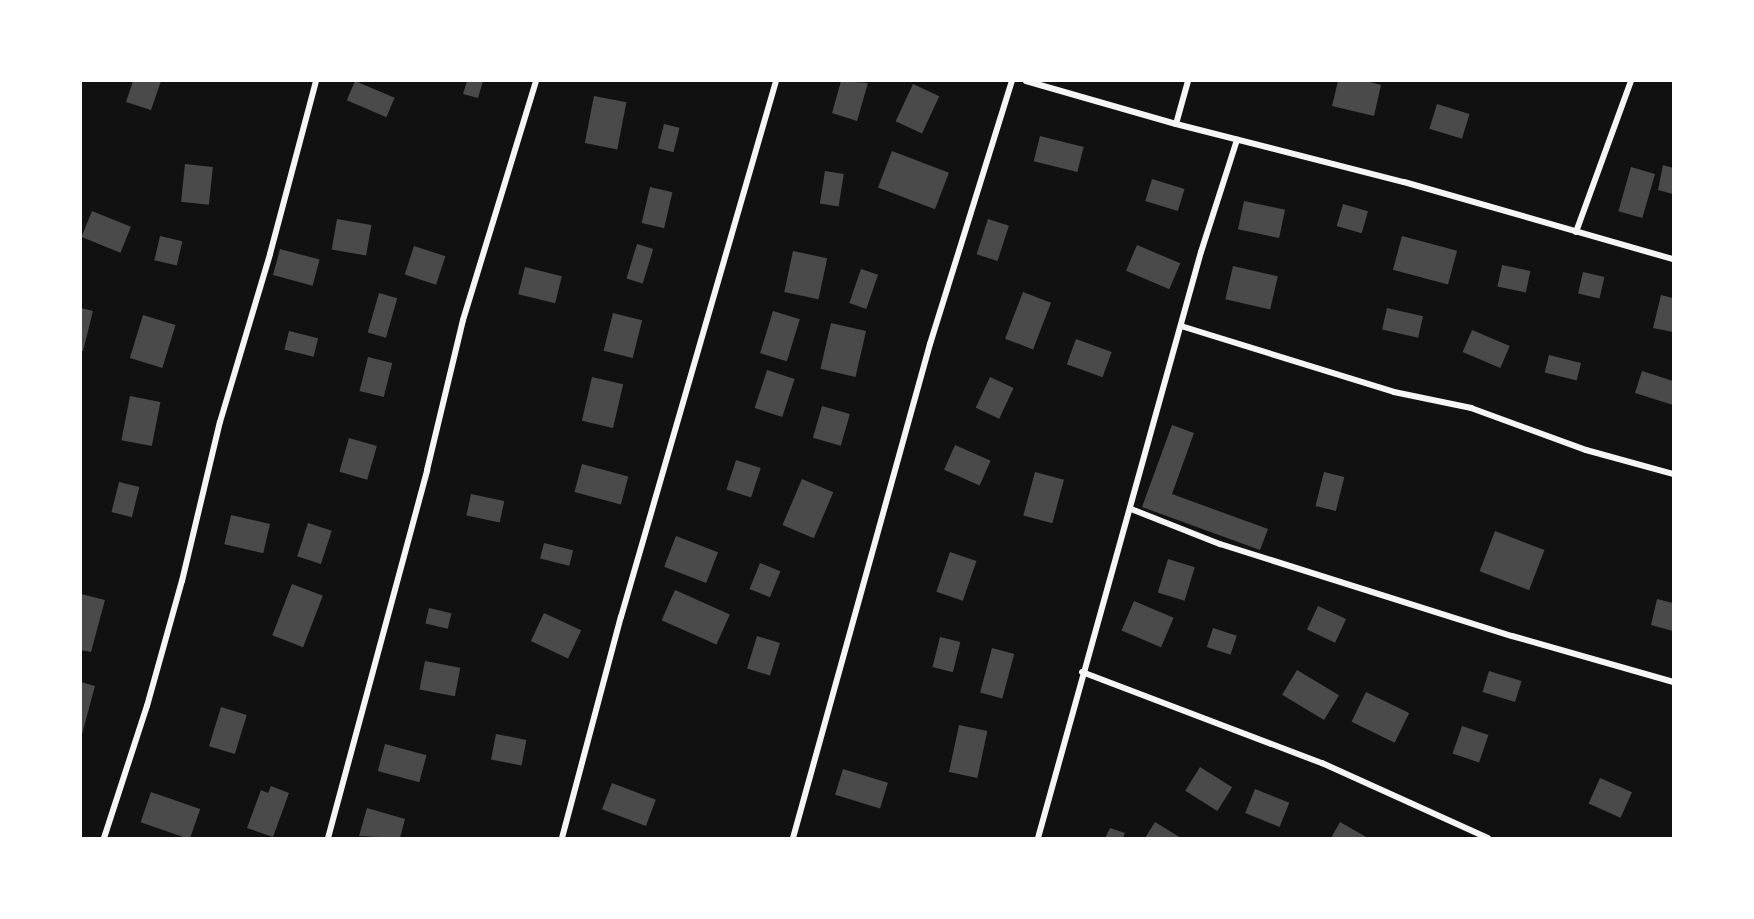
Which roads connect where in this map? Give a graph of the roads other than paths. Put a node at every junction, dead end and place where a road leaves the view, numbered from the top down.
1 (316, 81) edge
2 (536, 81) edge
3 (776, 81) edge
4 (1012, 81) edge
5 (1026, 81) edge
6 (1188, 81) edge
7 (1631, 81) edge
8 (1176, 124) junction
9 (1237, 140) junction
10 (1576, 232) junction
11 (1673, 259) edge
12 (1181, 326) junction
13 (1673, 474) edge
14 (1131, 509) junction
15 (1082, 672) junction
16 (1673, 682) edge
17 (104, 838) edge
18 (328, 838) edge
19 (562, 838) edge
20 (793, 838) edge
21 (1038, 838) edge
22 (1488, 838) edge

1 - 17 street
2 - 18 street
3 - 19 street
4 - 20 street
5 - 8 street
6 - 8 street
7 - 10 street
8 - 9 street
9 - 10 street
9 - 12 street
10 - 11 street
12 - 13 street
12 - 14 street
14 - 15 street
14 - 16 street
15 - 21 street
15 - 22 street

